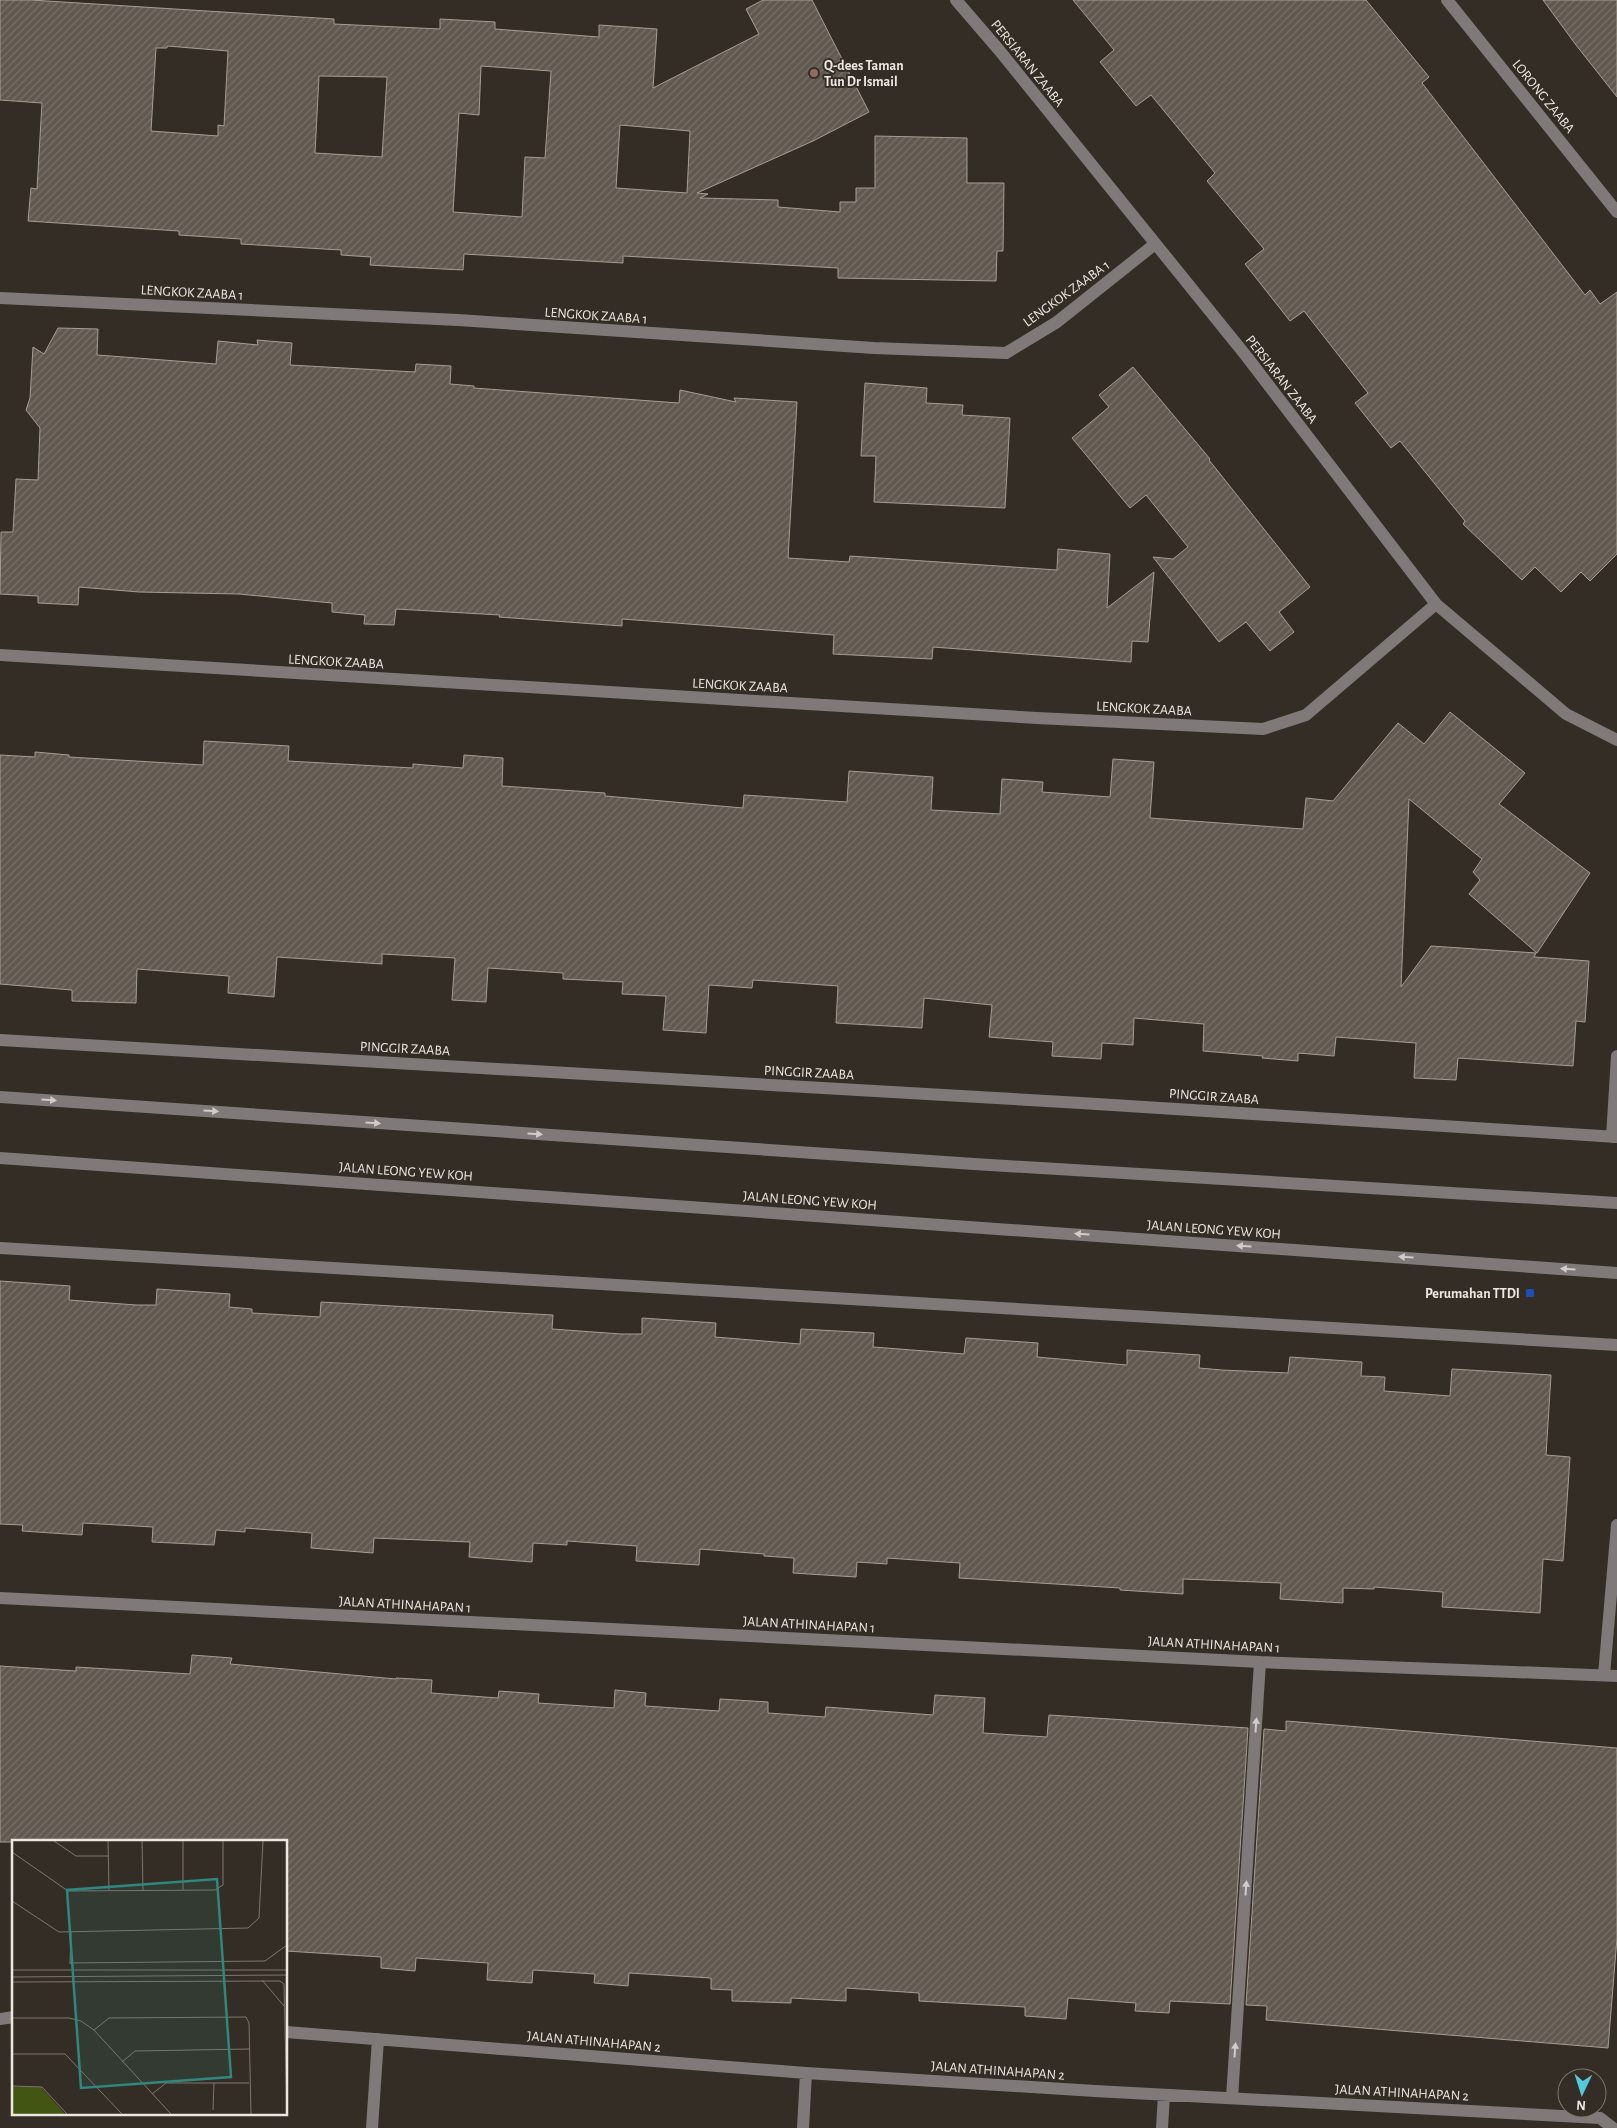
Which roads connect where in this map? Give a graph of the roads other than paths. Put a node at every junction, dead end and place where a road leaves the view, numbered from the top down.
1 (956, 0) edge
2 (1447, 0) edge
3 (1617, 212) edge
4 (1155, 244) junction
5 (0, 298) edge
6 (1436, 604) junction
7 (0, 655) edge
8 (1617, 740) edge
9 (0, 1040) edge
10 (1617, 1056) edge
11 (0, 1097) edge
12 (1615, 1137) edge
13 (0, 1158) edge
14 (1617, 1202) edge
15 (0, 1248) edge
16 (1617, 1273) edge
17 (1617, 1346) edge
18 (1617, 1525) edge
19 (0, 1598) edge
20 (1260, 1662) junction
21 (1611, 1676) edge
22 (288, 2032) edge
23 (378, 2039) junction
24 (806, 2072) junction
25 (1164, 2095) junction
26 (1232, 2098) junction
27 (372, 2128) edge
28 (803, 2128) edge
29 (1162, 2128) edge
30 (1613, 2128) edge

1 - 4 street, PERSIARAN ZAABA
2 - 3 street, LORONG ZAABA
4 - 5 street, LENGKOK ZAABA 1
4 - 6 street, PERSIARAN ZAABA
6 - 7 street, LENGKOK ZAABA
6 - 8 street, PERSIARAN ZAABA
9 - 12 street, PINGGIR ZAABA
10 - 12 street
11 -> 14 street
16 -> 13 street, JALAN LEONG YEW KOH
15 - 17 street
18 - 21 street
19 - 20 street, JALAN ATHINAHAPAN 1
20 - 21 street, JALAN ATHINAHAPAN 1
26 -> 20 street
22 - 23 street, JALAN ATHINAHAPAN 2
23 - 24 street, JALAN ATHINAHAPAN 2
23 - 27 street
24 - 25 street, JALAN ATHINAHAPAN 2
24 - 28 street
25 - 26 street, JALAN ATHINAHAPAN 2
25 - 29 street
26 - 30 street, JALAN ATHINAHAPAN 2

